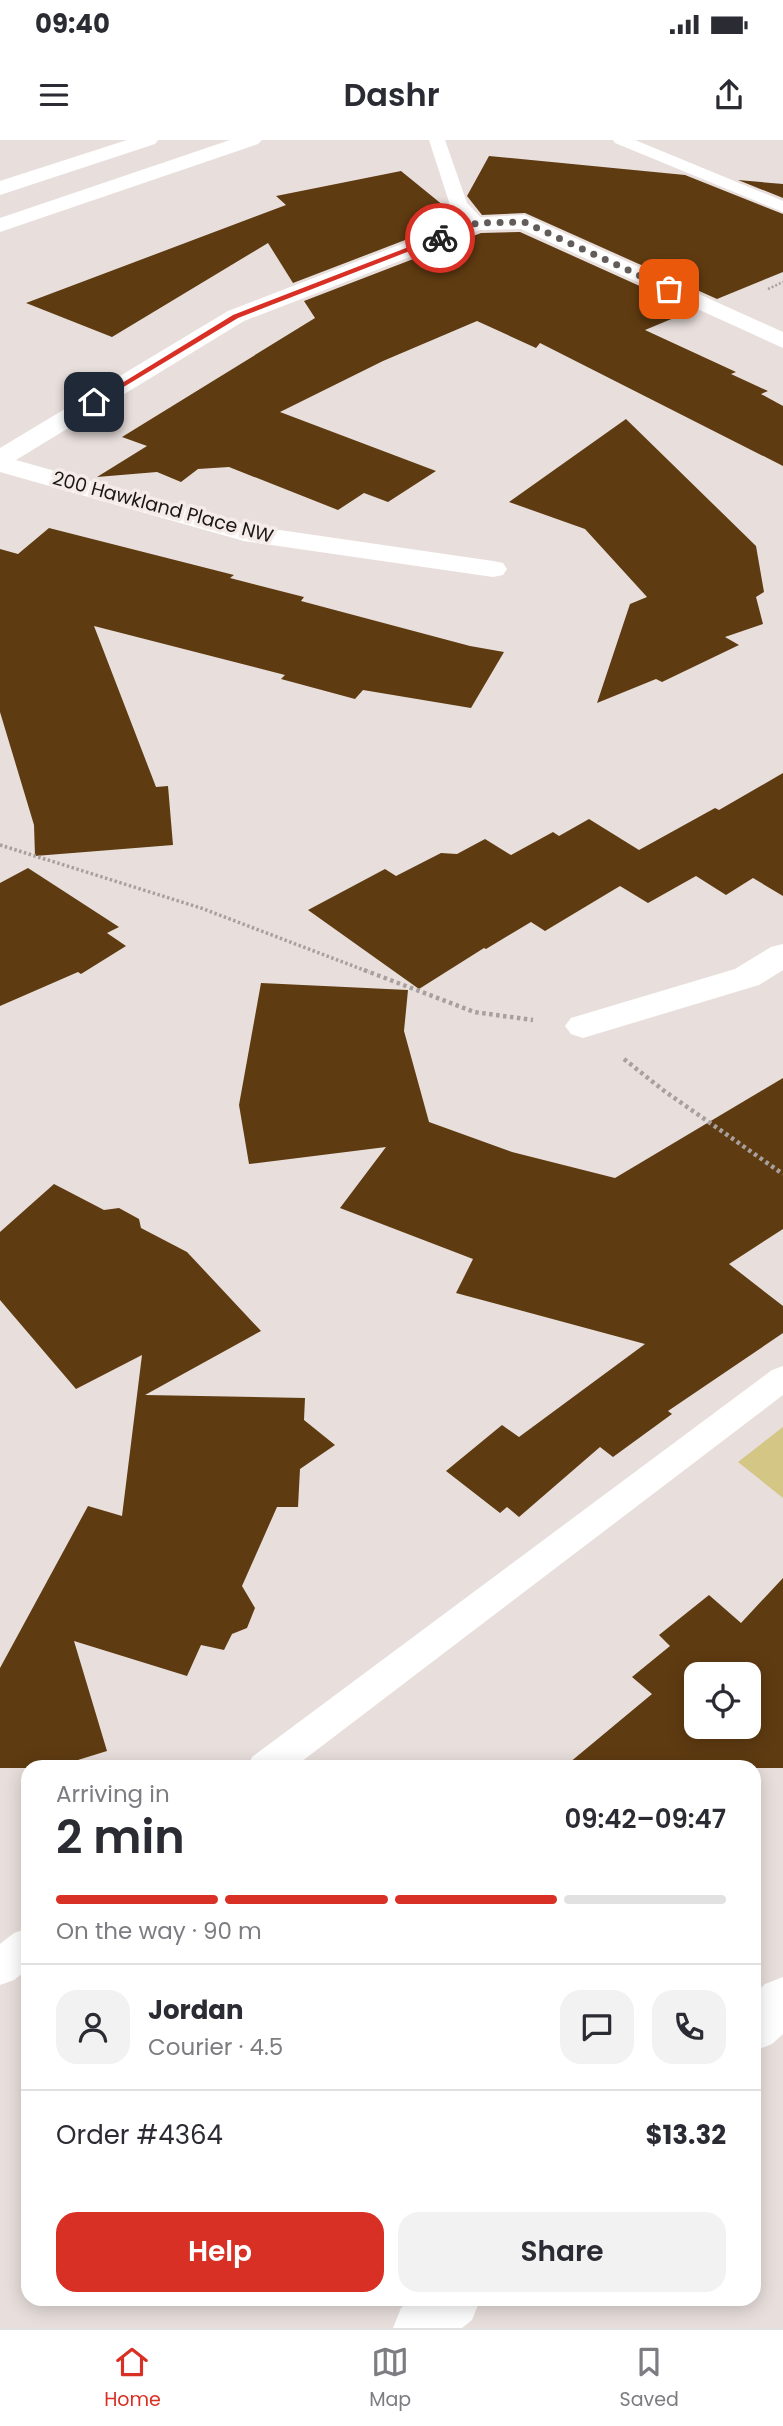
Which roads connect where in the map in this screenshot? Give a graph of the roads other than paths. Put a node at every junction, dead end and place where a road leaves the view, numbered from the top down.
1 (148, 140) edge
2 (251, 140) edge
3 (437, 140) edge
4 (621, 140) edge
5 (0, 188) edge
6 (783, 207) edge
7 (477, 223) junction
8 (0, 225) edge
9 (783, 341) edge
10 (0, 459) edge
11 (0, 464) edge
12 (492, 569) dead end
13 (783, 955) edge
14 (583, 1026) road end
15 (783, 1378) edge
16 (276, 1760) edge
17 (21, 1950) edge
18 (0, 1967) edge
19 (783, 2001) edge
20 (761, 2021) edge
21 (445, 2306) edge
22 (421, 2328) edge

1 - 5 street
2 - 8 street
3 - 7 lane
4 - 6 lane
7 - 9 street
7 - 10 street
11 - 12 street, 200 Hawkland Place NW
13 - 14 street
15 - 16 lane
17 - 18 lane
19 - 20 street
21 - 22 street

